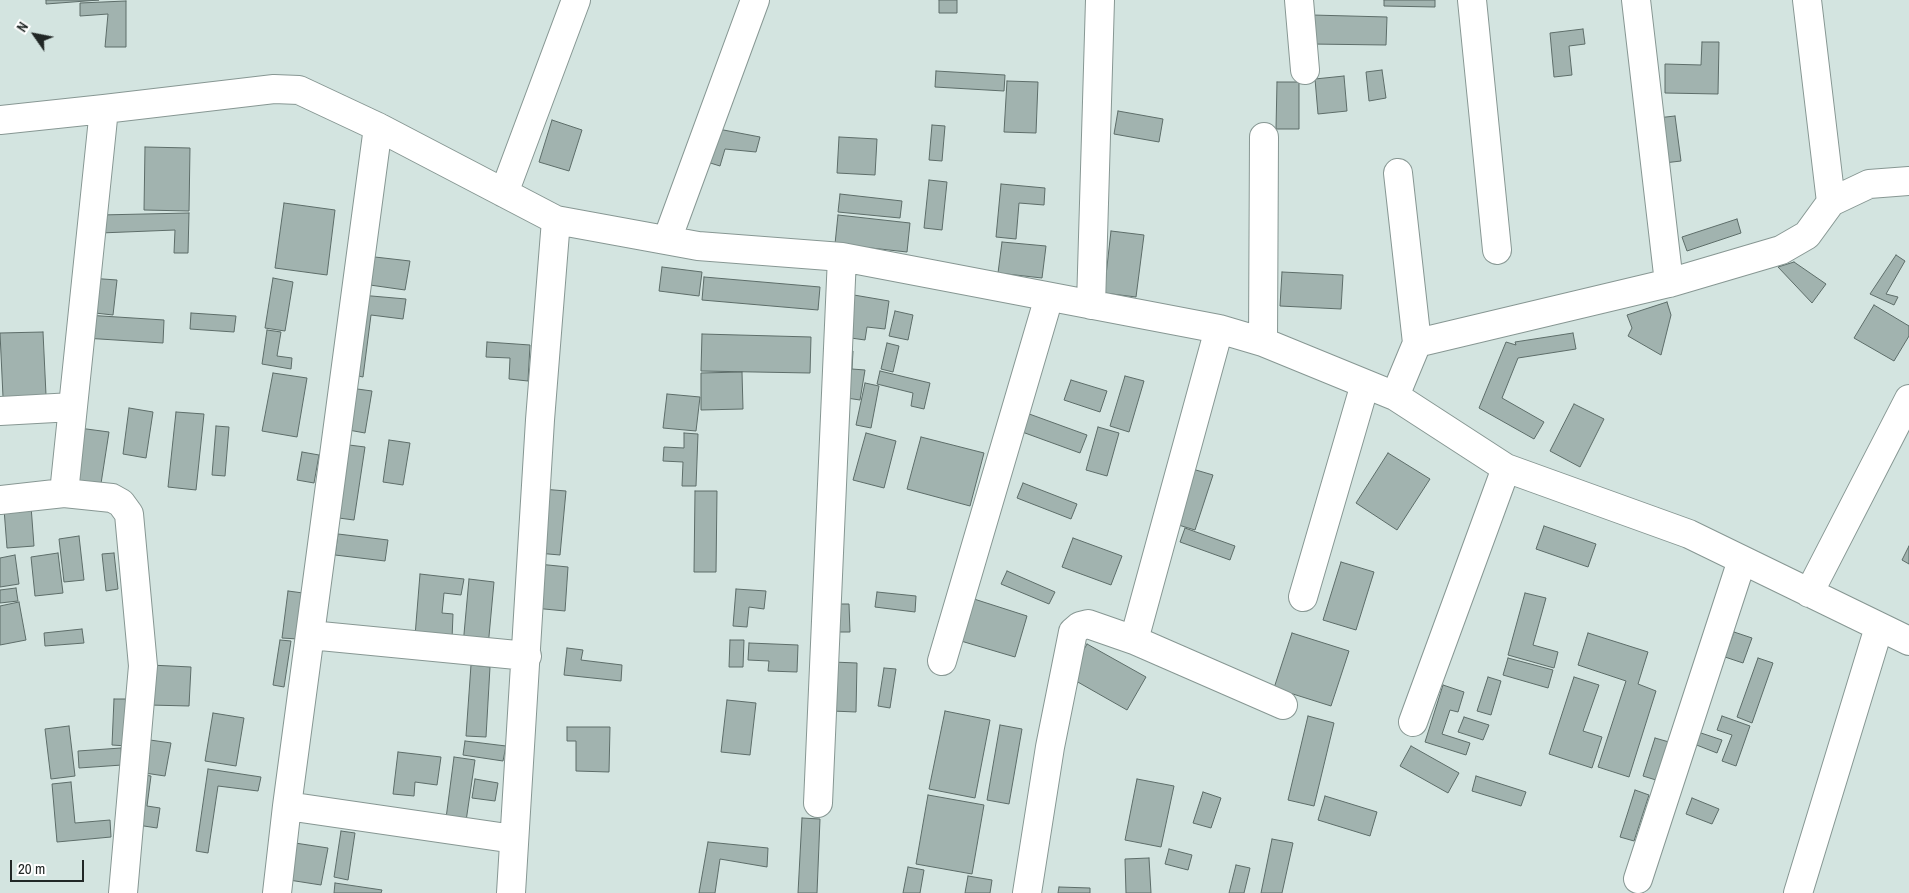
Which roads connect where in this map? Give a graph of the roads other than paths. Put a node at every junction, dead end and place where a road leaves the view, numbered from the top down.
1 (576, 0) edge
2 (755, 0) edge
3 (1100, 0) edge
4 (1299, 0) edge
5 (1472, 0) edge
6 (1636, 0) edge
7 (1807, 0) edge
8 (1304, 70) dead end
9 (104, 109) junction
10 (0, 120) edge
11 (378, 127) junction
12 (1264, 137) dead end
13 (1398, 173) dead end
14 (1909, 181) edge
15 (504, 193) junction
16 (1831, 202) junction
17 (556, 220) junction
18 (666, 240) junction
19 (1497, 250) dead end
20 (842, 258) junction
21 (1669, 283) junction
22 (1049, 297) junction
23 (1091, 305) junction
24 (1219, 329) junction
25 (1263, 342) junction
26 (1417, 343) junction
27 (1365, 384) junction
28 (1396, 396) junction
29 (1909, 398) edge
30 (73, 407) junction
31 (0, 411) edge
32 (1506, 468) junction
33 (64, 493) junction
34 (0, 500) edge
35 (1742, 560) junction
36 (1808, 593) junction
37 (1303, 597) dead end
38 (1879, 628) junction
39 (310, 635) junction
40 (1134, 640) junction
41 (1909, 641) edge
42 (527, 656) junction
43 (942, 661) dead end
44 (1282, 706) dead end
45 (1413, 722) dead end
46 (818, 803) dead end
47 (287, 806) junction
48 (514, 839) junction
49 (1638, 879) dead end
50 (123, 893) edge
51 (277, 893) edge
52 (511, 893) edge
53 (1027, 893) edge
54 (1798, 893) edge

1 - 15 street
2 - 18 street
3 - 23 street
4 - 8 street
5 - 19 street
6 - 21 street
7 - 16 street
9 - 10 street
9 - 11 street
9 - 30 street
11 - 15 street
11 - 39 street
12 - 25 street
13 - 26 street
14 - 16 street
15 - 17 street
16 - 21 street
17 - 18 street
17 - 42 street
18 - 20 street
20 - 22 street
20 - 46 street
21 - 26 street
22 - 23 street
22 - 43 street
23 - 24 street
24 - 25 street
24 - 40 street
25 - 27 street
26 - 28 street
27 - 28 street
27 - 37 street
28 - 32 street
29 - 36 street
30 - 31 street
30 - 33 street
32 - 35 street
32 - 45 street
33 - 34 street
33 - 50 street
35 - 36 street
35 - 49 street
36 - 38 street
38 - 41 street
38 - 54 street
39 - 42 street
39 - 47 street
40 - 44 street
40 - 53 street
42 - 48 street
47 - 48 street
47 - 51 street
48 - 52 street

